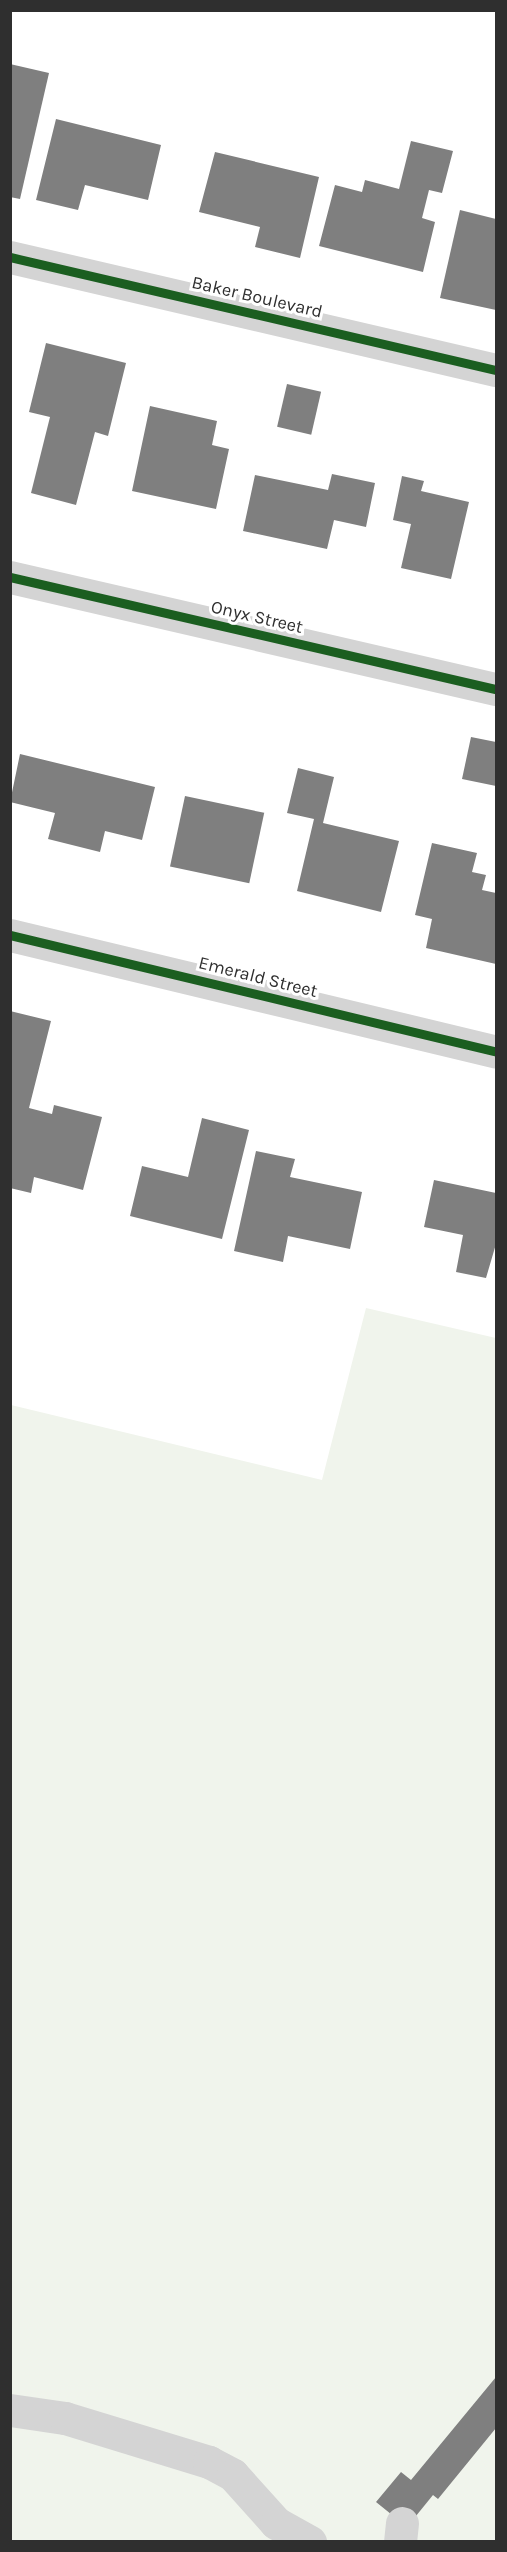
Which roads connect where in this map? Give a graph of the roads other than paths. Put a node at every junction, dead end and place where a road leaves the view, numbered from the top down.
1 (10, 257) edge
2 (496, 370) edge
3 (10, 577) edge
4 (496, 689) edge
5 (10, 934) edge
6 (496, 1052) edge
7 (10, 2410) edge
8 (310, 2541) edge

1 - 2 street, Baker Boulevard
3 - 4 street, Onyx Street
5 - 6 street, Emerald Street
7 - 8 street

